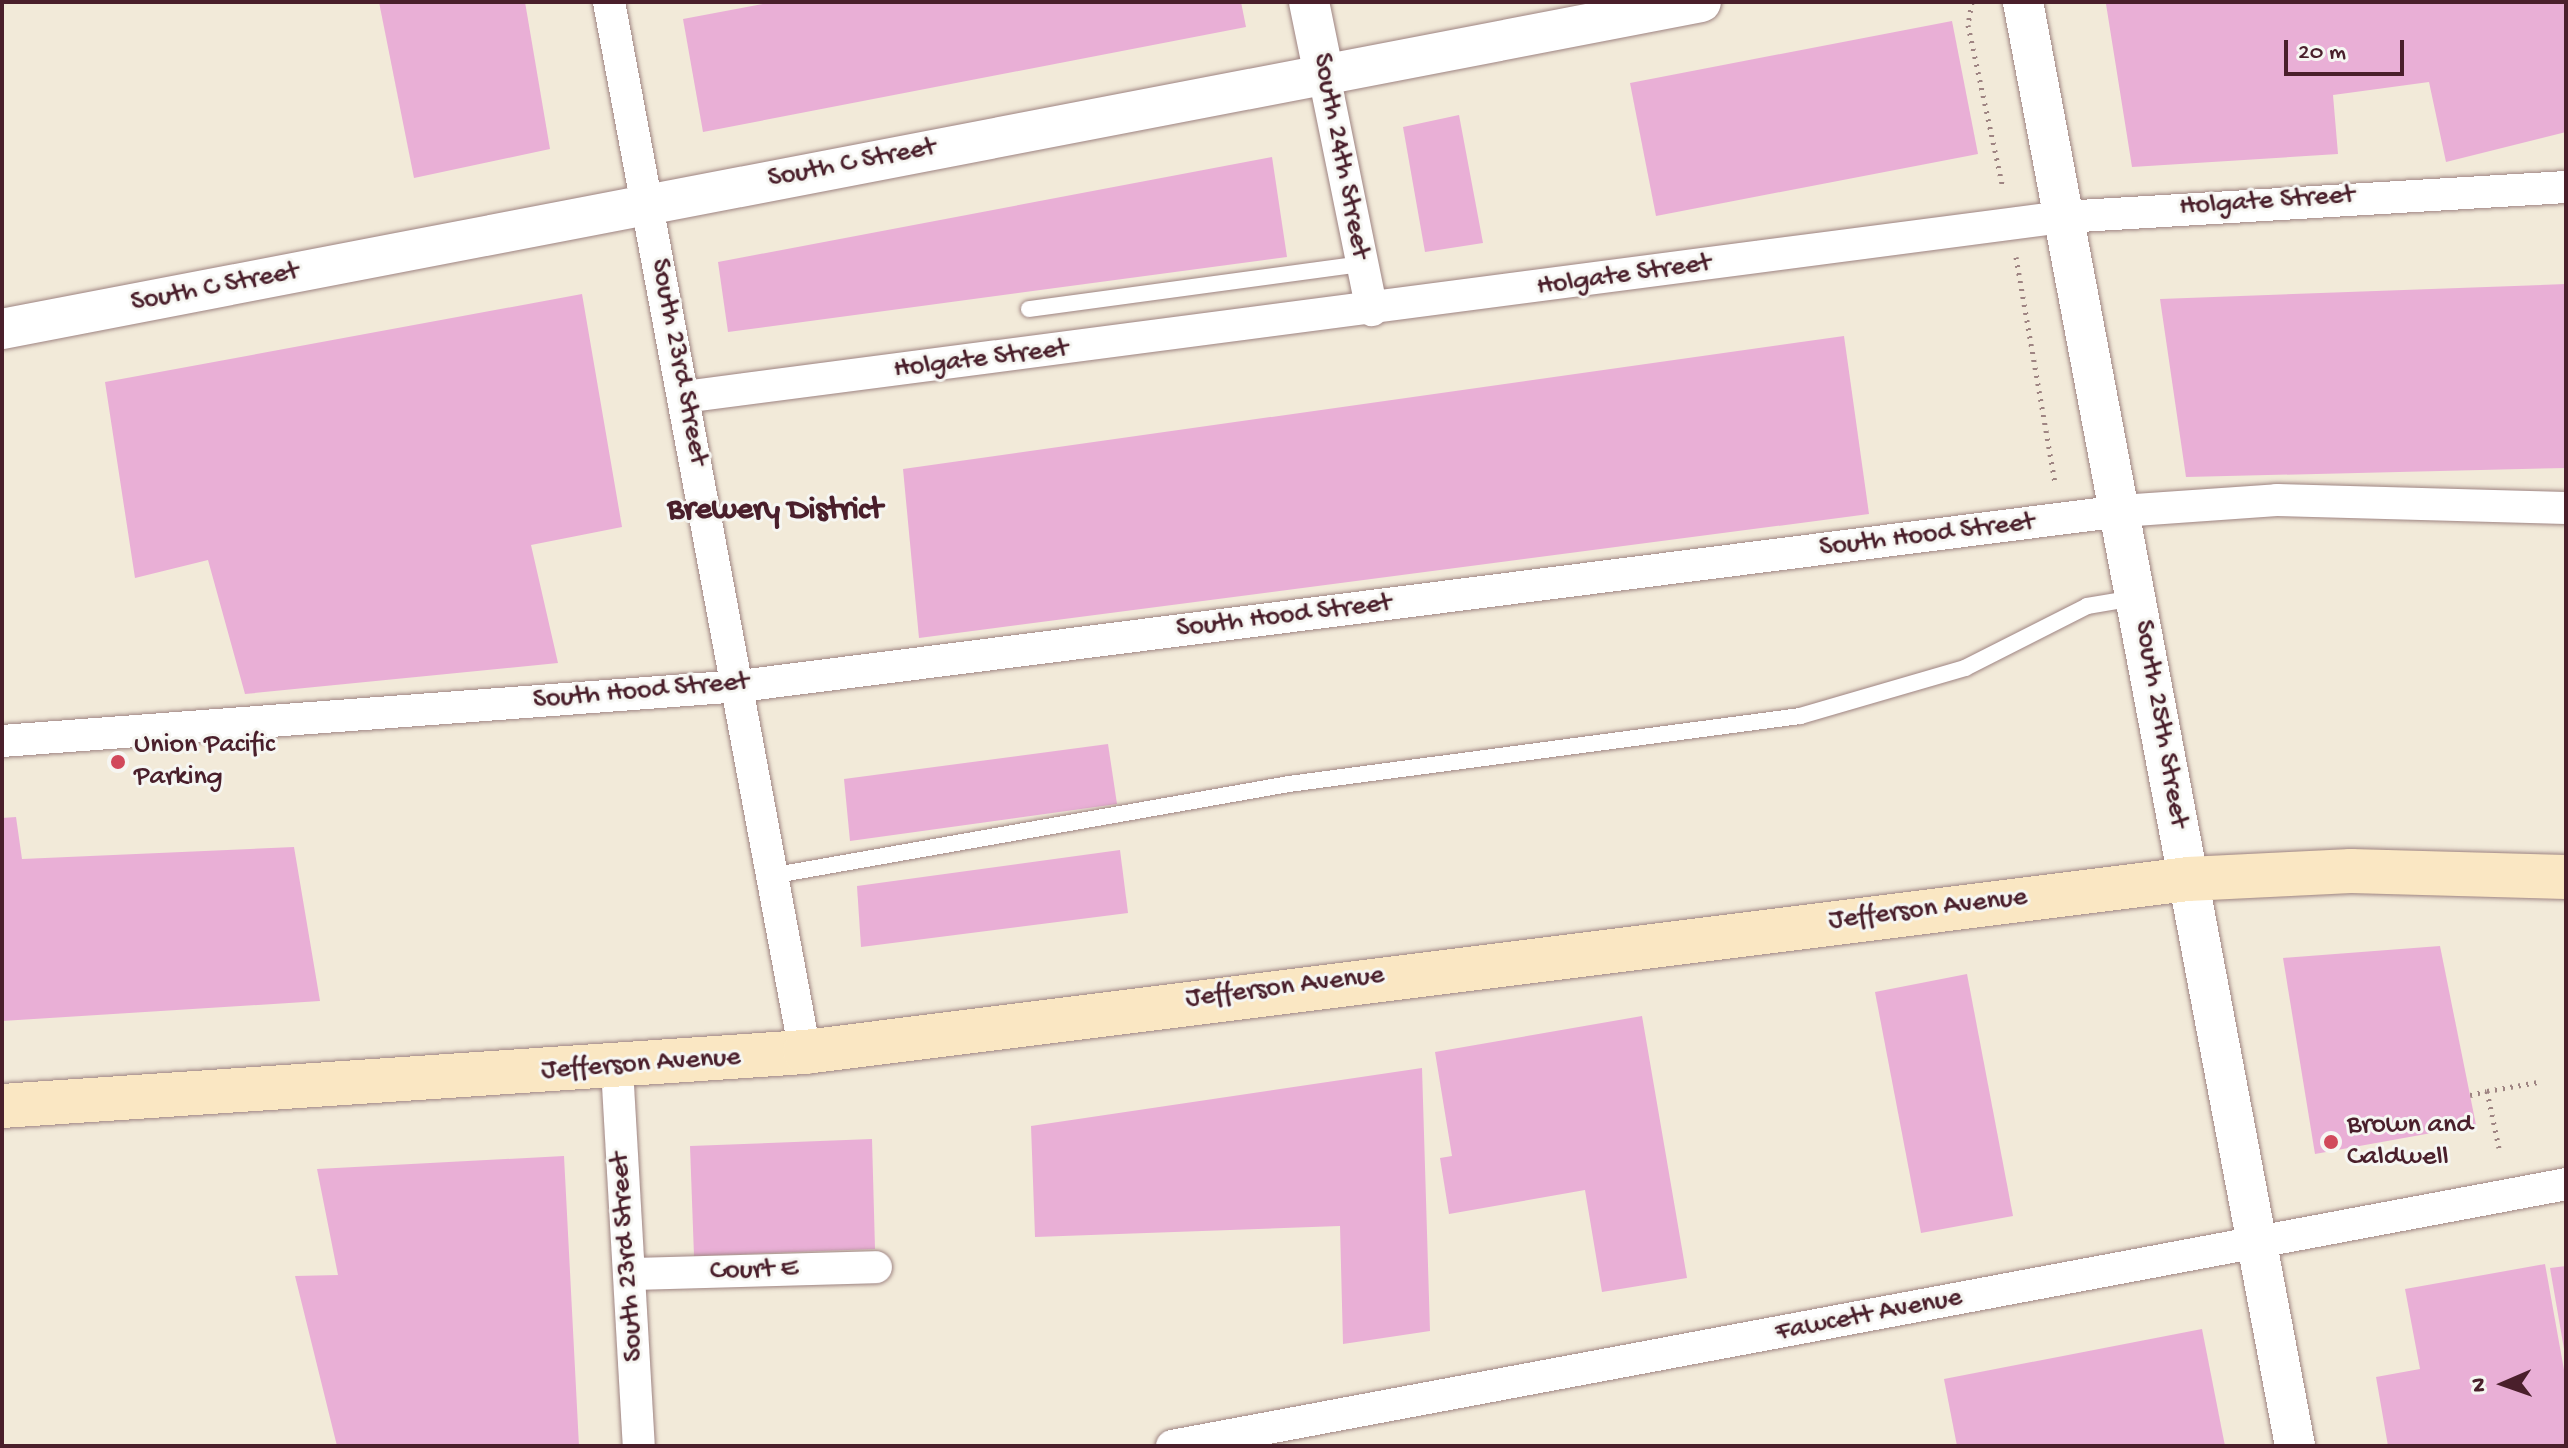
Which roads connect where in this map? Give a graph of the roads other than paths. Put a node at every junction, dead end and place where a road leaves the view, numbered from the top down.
1 (609, 2) edge
2 (1309, 2) edge
3 (1701, 2) edge
4 (2023, 2) edge
5 (1324, 75) junction
6 (2566, 187) edge
7 (648, 203) junction
8 (2063, 217) junction
9 (1362, 264) junction
10 (1029, 309) dead end
11 (1372, 310) junction
12 (2, 329) edge
13 (684, 397) junction
14 (2566, 508) edge
15 (2121, 511) junction
16 (2137, 597) junction
17 (740, 686) junction
18 (2, 741) edge
19 (776, 875) junction
20 (2566, 877) edge
21 (2188, 879) junction
22 (805, 1052) junction
23 (617, 1068) junction
24 (2, 1106) edge
25 (2566, 1184) edge
26 (2255, 1243) junction
27 (876, 1267) dead end
28 (632, 1274) junction
29 (639, 1446) edge
30 (1172, 1446) edge
31 (2295, 1446) edge

1 - 7 street, South 23rd Street
2 - 5 street, South 24th Street
3 - 5 street, South C Street
4 - 8 street, South 25th Street
5 - 7 street, South C Street
5 - 9 street, South 24th Street
6 - 8 street, Holgate Street
7 - 12 street, South C Street
7 - 13 street, South 23rd Street
8 - 11 street, Holgate Street
8 - 15 street, South 25th Street
9 - 10 lane
9 - 11 street, South 24th Street
11 - 13 street, Holgate Street
13 - 17 street, South 23rd Street
14 - 15 street, South Hood Street
15 - 16 street, South 25th Street
15 - 17 street, South Hood Street
16 - 19 lane
16 - 21 street, South 25th Street
17 - 18 street, South Hood Street
17 - 19 street, South 23rd Street
19 - 22 street, South 23rd Street
20 - 21 main road, Jefferson Avenue
21 - 22 main road, Jefferson Avenue
21 - 26 street, South 25th Street
22 - 23 main road, Jefferson Avenue
23 - 24 main road, Jefferson Avenue
23 - 28 street, South 23rd Street
25 - 26 street, Fawcett Avenue
26 - 30 street, Fawcett Avenue
26 - 31 street, South 25th Street
27 - 28 street, Court E
28 - 29 street, South 23rd Street

